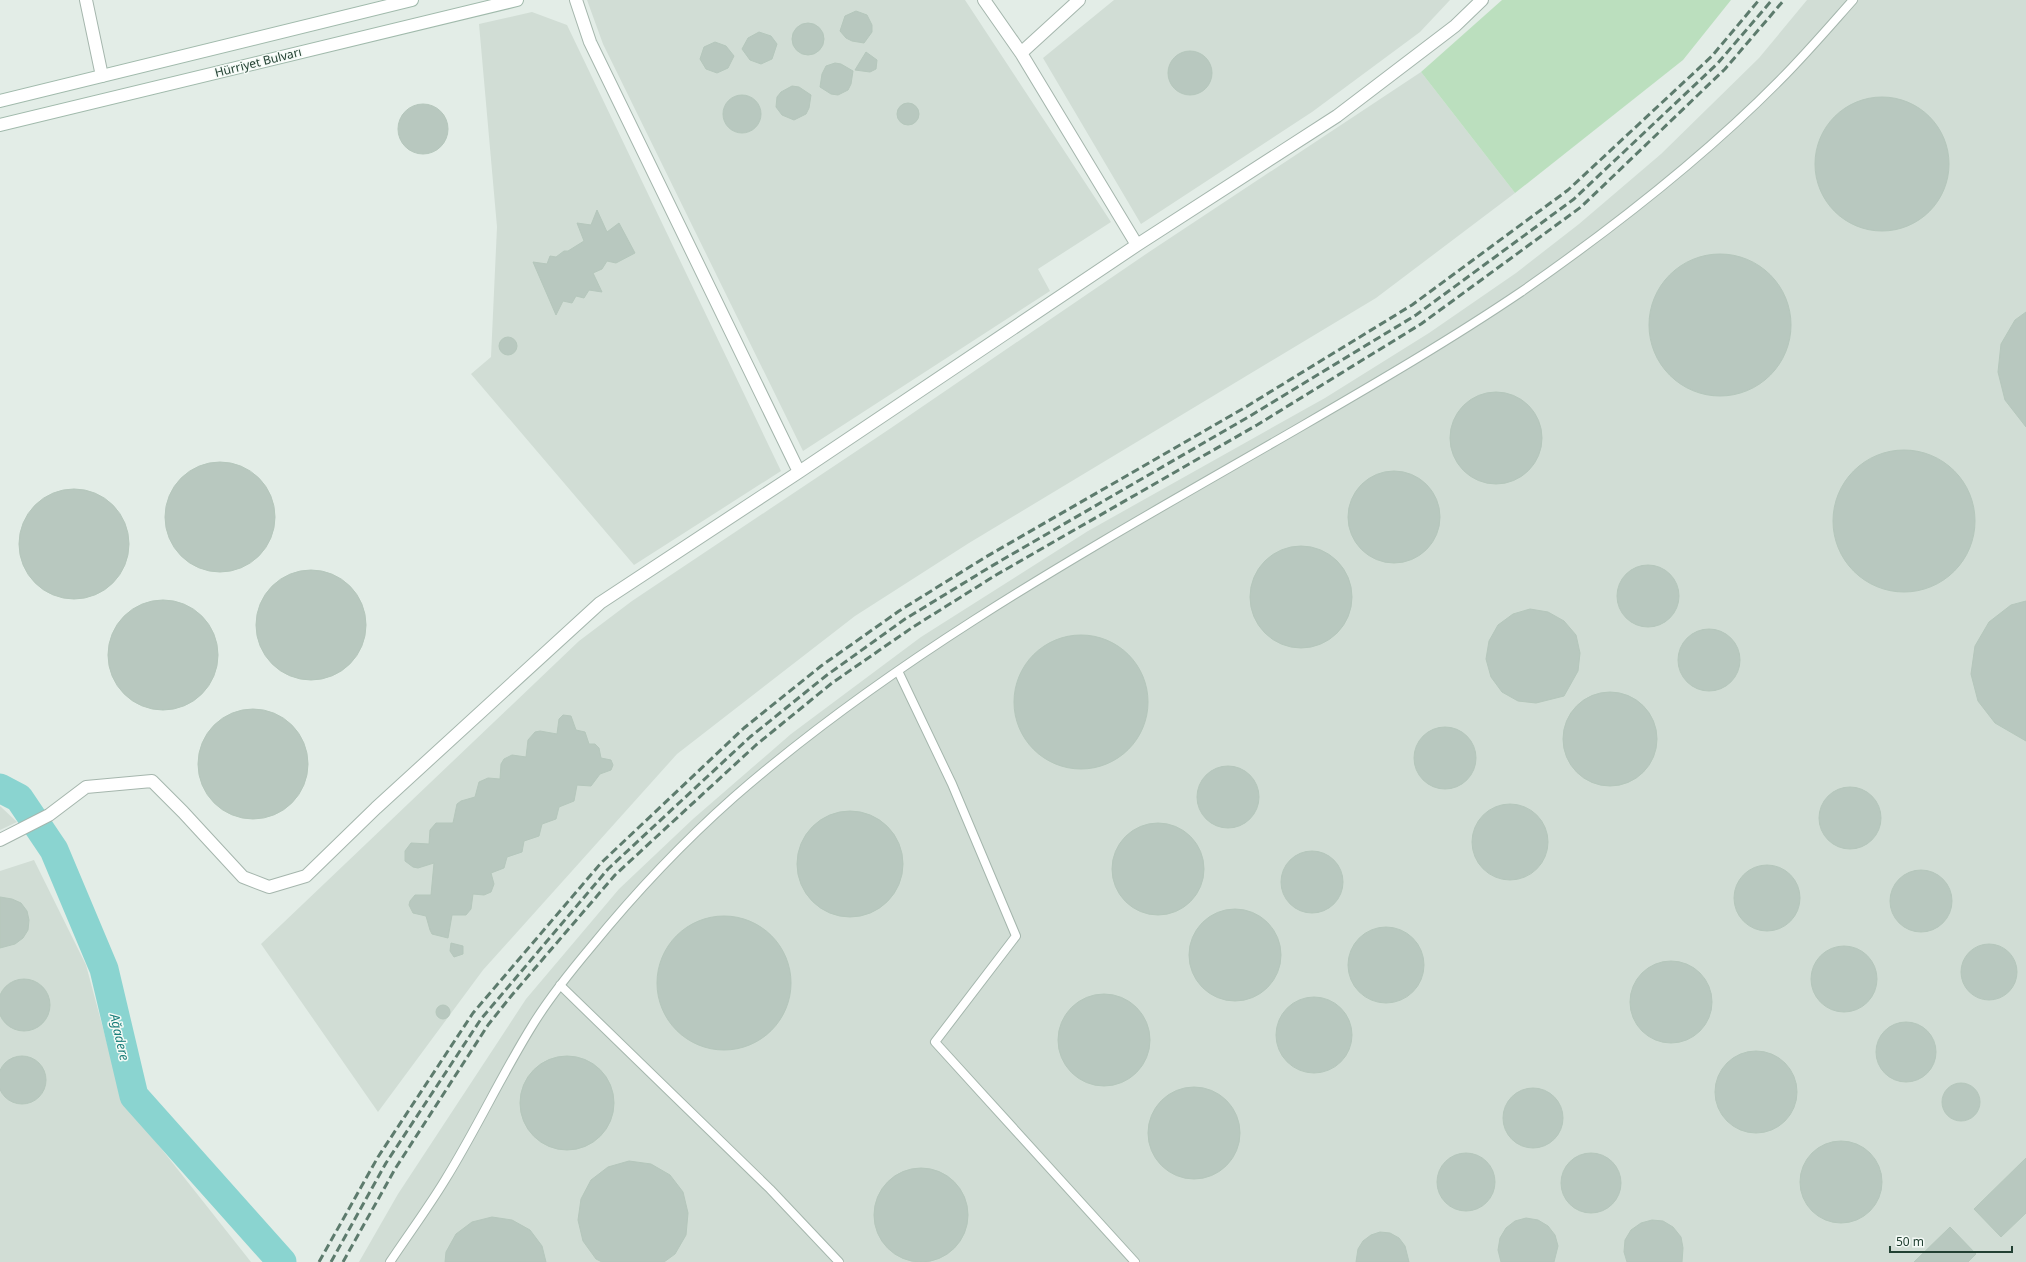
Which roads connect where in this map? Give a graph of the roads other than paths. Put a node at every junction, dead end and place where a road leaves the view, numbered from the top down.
1 (86, 0) edge
2 (412, 0) edge
3 (517, 0) edge
4 (576, 0) edge
5 (984, 0) edge
6 (1079, 0) edge
7 (1482, 0) edge
8 (1853, 0) edge
9 (1021, 53) junction
10 (102, 76) junction
11 (0, 101) edge
12 (0, 125) edge
13 (1137, 245) junction
14 (799, 472) junction
15 (898, 671) junction
16 (0, 840) edge
17 (560, 985) junction
18 (390, 1262) edge
19 (839, 1262) edge
20 (1136, 1262) edge

1 - 10 street
2 - 10 street, Hürriyet Bulvarı
3 - 12 street, Hürriyet Bulvarı
4 - 14 street
5 - 9 street
6 - 9 street
7 - 13 street
8 - 15 lane
9 - 13 street
10 - 11 street, Hürriyet Bulvarı
13 - 14 street
14 - 16 street
15 - 17 lane
15 - 20 lane
17 - 18 lane
17 - 19 lane

